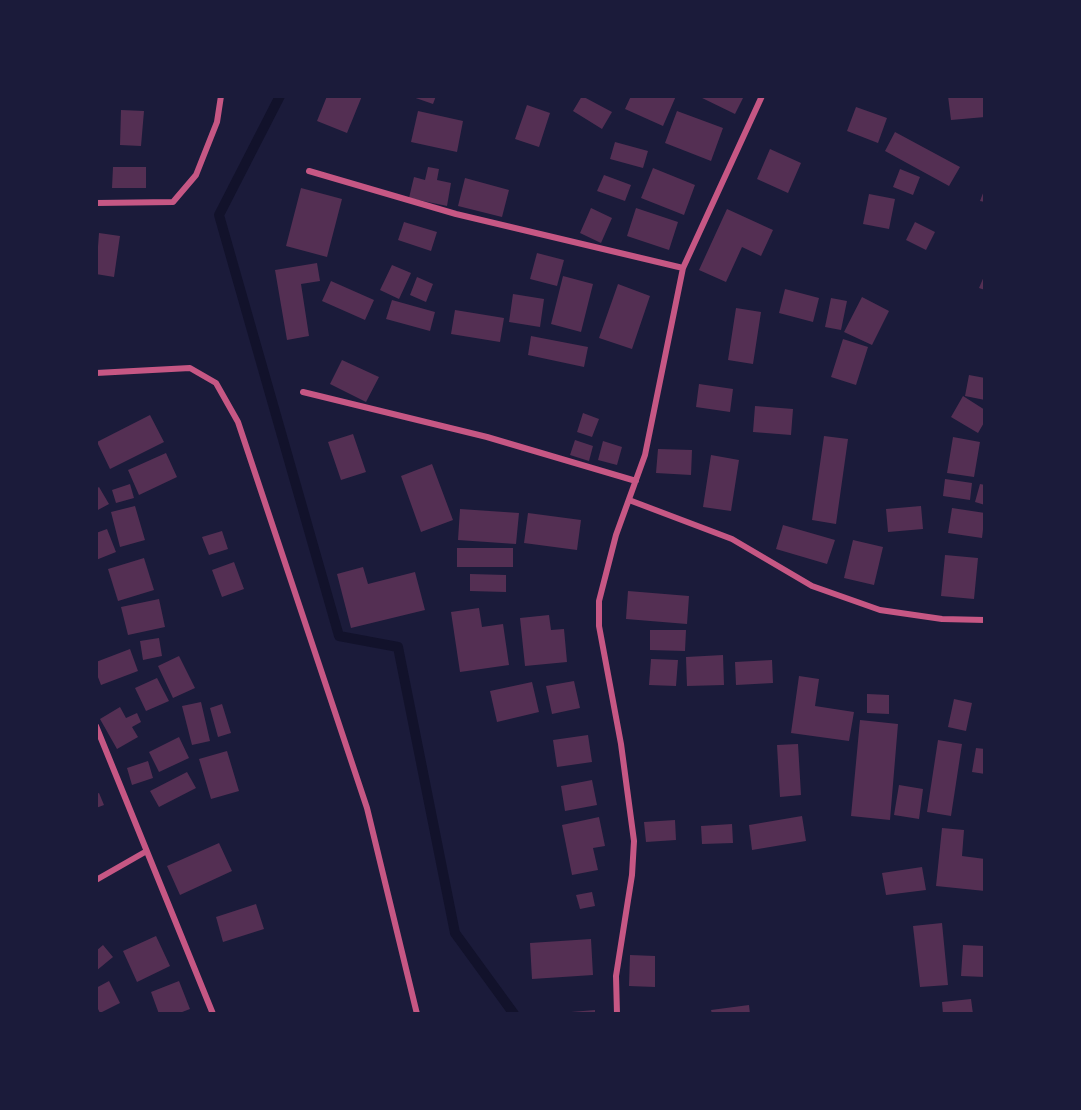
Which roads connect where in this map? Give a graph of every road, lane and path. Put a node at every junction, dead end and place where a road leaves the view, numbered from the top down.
1 (221, 96) edge
2 (762, 96) edge
3 (309, 171) dead end
4 (96, 203) edge
5 (683, 268) junction
6 (96, 373) edge
7 (303, 392) dead end
8 (636, 481) junction
9 (629, 500) junction
10 (985, 620) edge
11 (96, 726) edge
12 (146, 852) junction
13 (96, 880) edge
14 (213, 1014) edge
15 (417, 1014) edge
16 (617, 1014) edge

1 - 4 street
2 - 5 street
3 - 5 street
5 - 8 street
6 - 15 street
7 - 8 street
8 - 9 street
9 - 10 street
9 - 16 street
11 - 12 street
12 - 13 street
12 - 14 street

